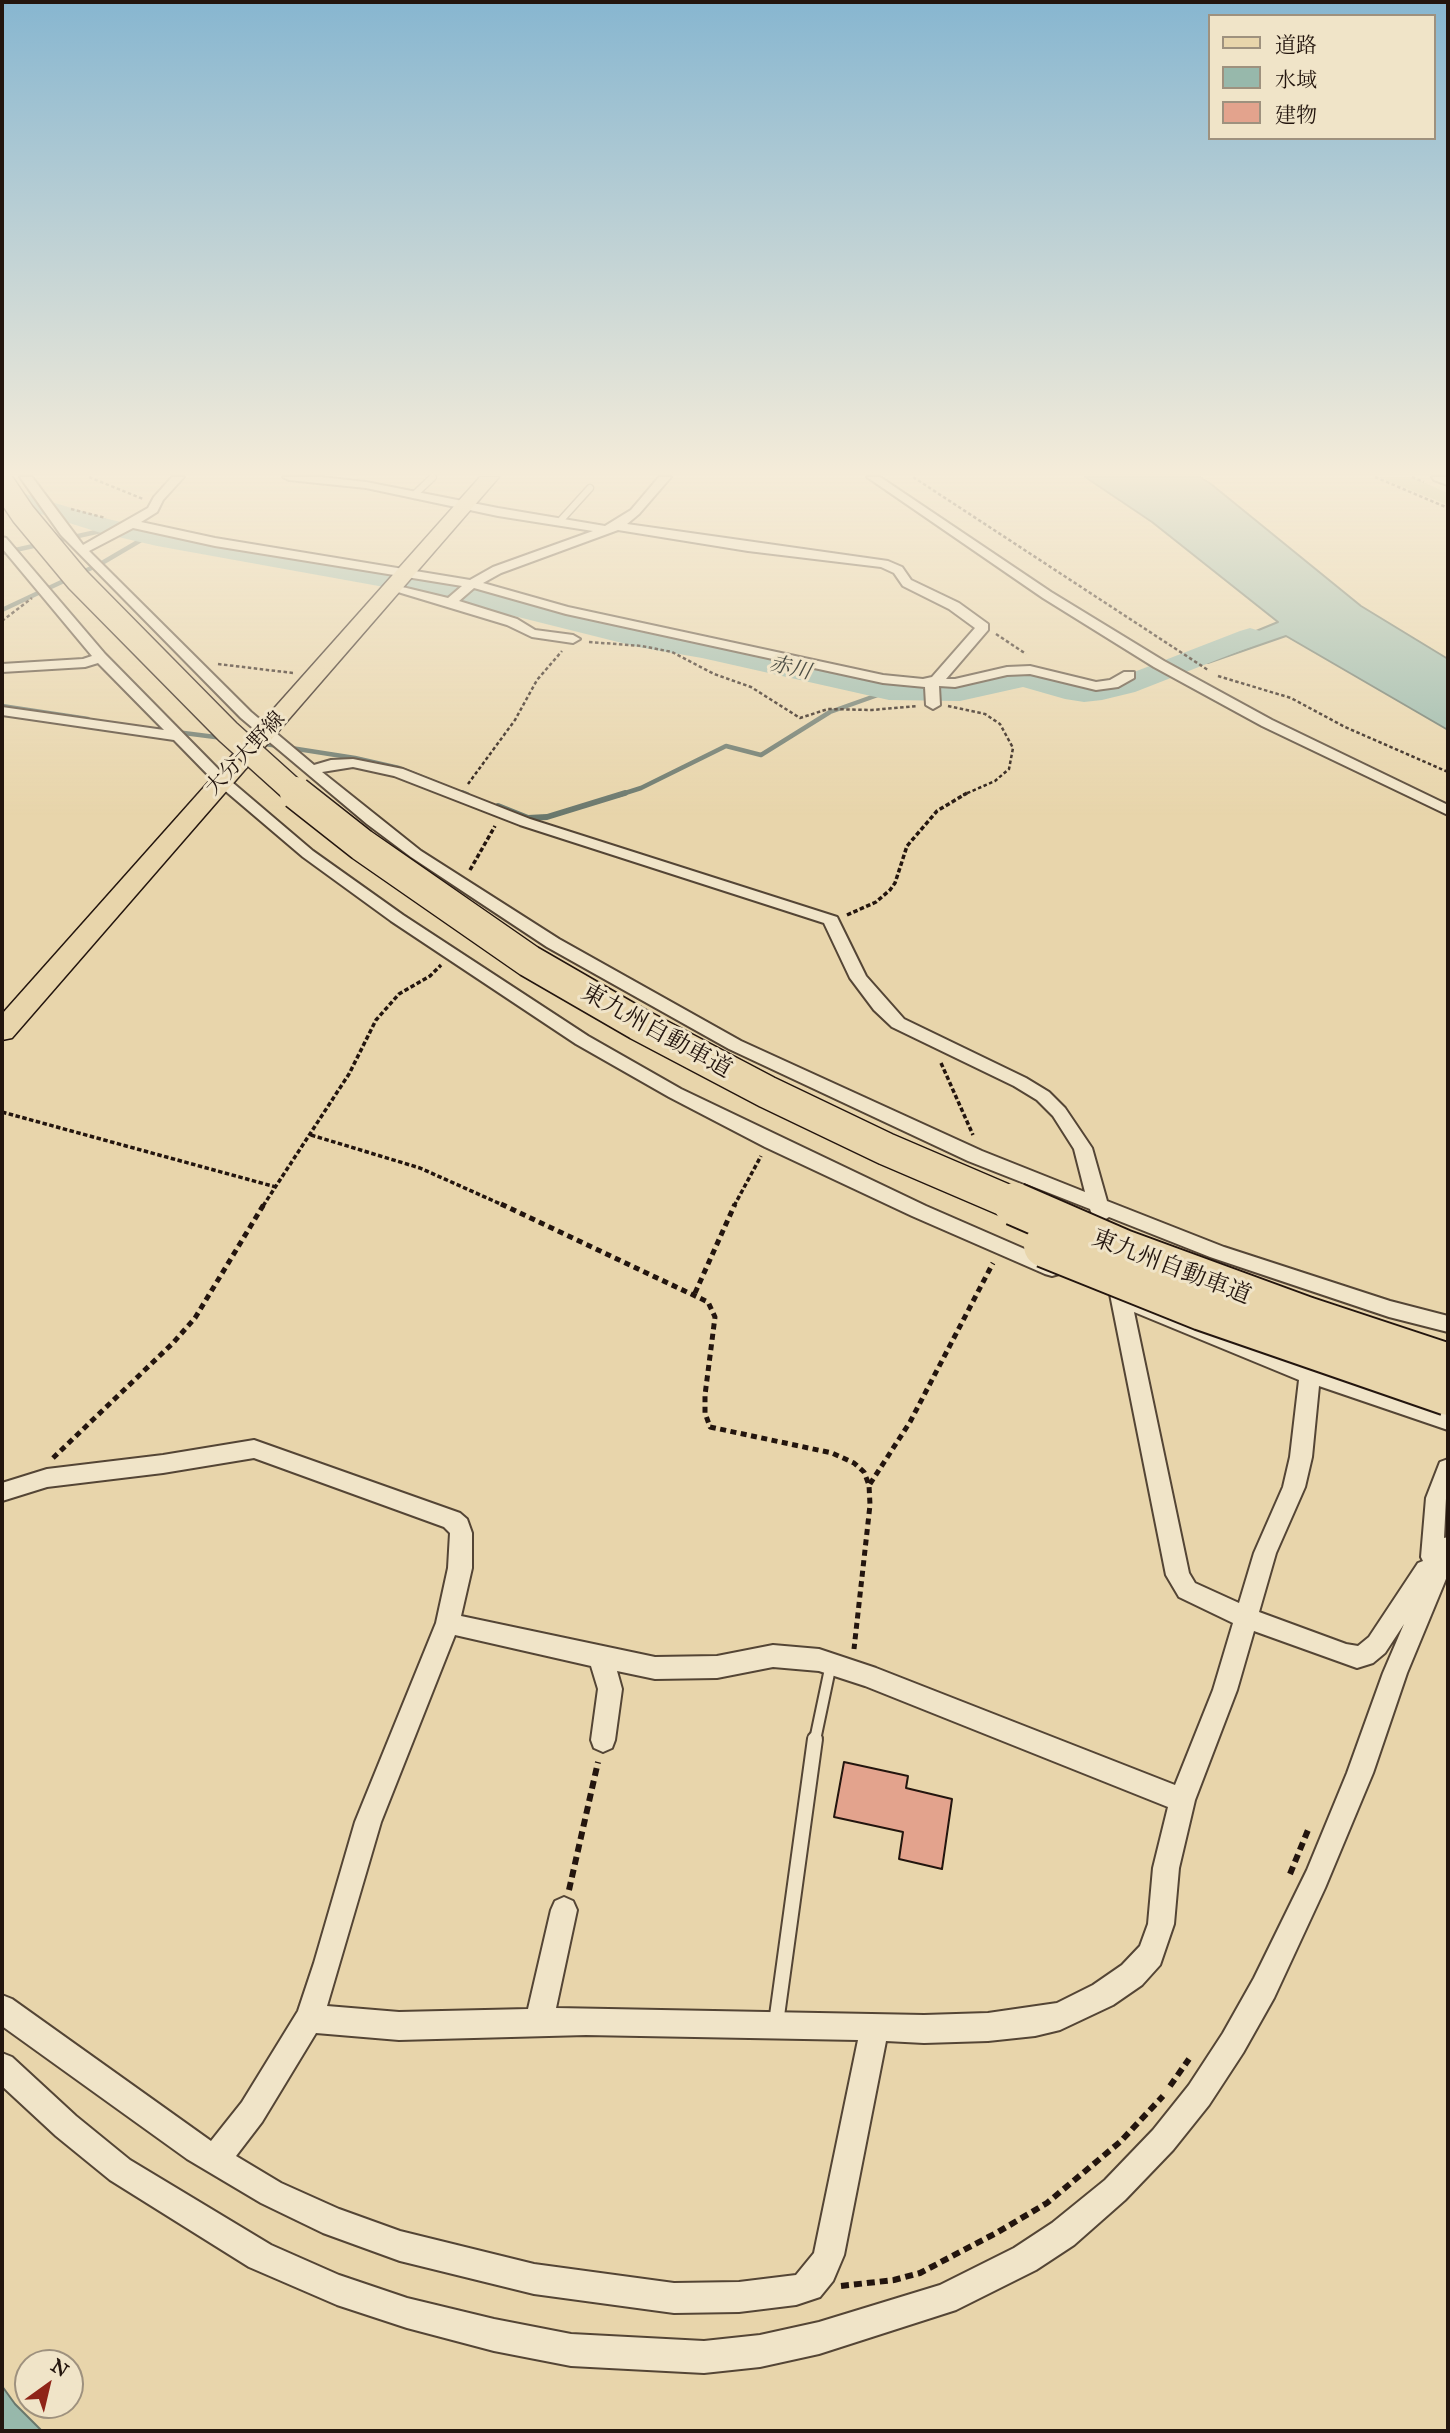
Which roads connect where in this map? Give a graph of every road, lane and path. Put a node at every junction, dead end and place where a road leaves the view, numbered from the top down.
1 (61, 591) edge
2 (89, 591) edge
3 (121, 591) edge
4 (392, 591) edge
5 (423, 591) edge
6 (464, 591) edge
7 (496, 591) edge
8 (922, 591) edge
9 (1039, 591) edge
10 (1087, 591) edge
11 (43, 592) joint
12 (450, 602) junction
13 (2, 621) edge
14 (573, 639) junction
15 (100, 657) junction
16 (189, 661) junction
17 (2, 668) edge
18 (318, 674) junction
19 (1129, 675) dead end
20 (932, 682) junction
21 (933, 705) junction
22 (2, 711) edge
23 (266, 732) junction
24 (180, 737) junction
25 (312, 770) junction
26 (1448, 772) edge
27 (221, 780) junction
28 (458, 795) junction
29 (1448, 811) edge
30 (831, 920) junction
31 (452, 956) junction
32 (2, 1031) edge
33 (931, 1041) junction
34 (2, 1112) edge
35 (311, 1135) junction
36 (772, 1142) junction
37 (976, 1143) dead end
38 (276, 1187) junction
39 (1099, 1207) junction
40 (1002, 1248) junction
41 (1062, 1274) dead end
42 (1113, 1288) junction
43 (695, 1293) junction
44 (1448, 1324) edge
45 (1448, 1365) edge
46 (1310, 1375) junction
47 (1448, 1394) edge
48 (1448, 1407) edge
49 (1448, 1421) edge
50 (1448, 1468) edge
51 (47, 1478) junction
52 (869, 1485) junction
53 (2, 1492) edge
54 (1440, 1555) edge
55 (1247, 1618) junction
56 (447, 1623) junction
57 (601, 1658) junction
58 (841, 1667) junction
59 (603, 1740) joint
60 (1182, 1800) junction
61 (1310, 1827) dead end
62 (1289, 1876) dead end
63 (565, 1910) joint
64 (542, 2008) dead end
65 (2, 2009) edge
66 (309, 2018) junction
67 (776, 2023) junction
68 (875, 2026) junction
69 (1195, 2051) dead end
70 (2, 2067) edge
71 (215, 2160) junction
72 (809, 2286) junction

1 - 42 highway, 東九州自動車道, bridge
2 - 45 highway, 東九州自動車道, bridge
3 - 16 street
4 - 18 main road, 大分大野線
5 - 12 street
6 - 12 street
7 - 20 street
8 - 20 street
9 - 29 street
10 - 26 path
11 - 13 path
11 - 15 street
12 - 14 street
14 - 21 path
14 - 28 path
15 - 17 street
15 - 24 street
16 - 18 path
16 - 23 street
18 - 23 main road, 大分大野線
19 - 20 street
20 - 21 street
21 - 30 path
22 - 24 street
23 - 25 street
23 - 27 main road, 大分大野線
24 - 27 street
25 - 28 street
25 - 39 street
27 - 31 street
27 - 32 main road, 大分大野線
28 - 30 street
30 - 33 street
31 - 35 path
31 - 36 street
33 - 37 path
33 - 39 street
34 - 38 path
35 - 38 path
35 - 43 path
36 - 40 street
36 - 43 path
38 - 51 path
39 - 42 street
39 - 44 street
40 - 41 street
40 - 52 path
42 - 46 street
42 - 47 highway, 東九州自動車道, bridge
42 - 48 highway, bridge
42 - 55 street
43 - 52 path
46 - 49 street
46 - 55 street
50 - 54 street
51 - 53 street
51 - 56 street
52 - 58 path
54 - 55 street
54 - 70 street
55 - 60 street
56 - 57 street
56 - 66 street
57 - 58 street
57 - 59 street
58 - 60 street
58 - 67 lane
59 - 63 path
60 - 68 street
61 - 62 path
63 - 64 street
65 - 71 street
66 - 67 street
66 - 71 street
67 - 68 street
68 - 72 street
69 - 72 path
71 - 72 street

